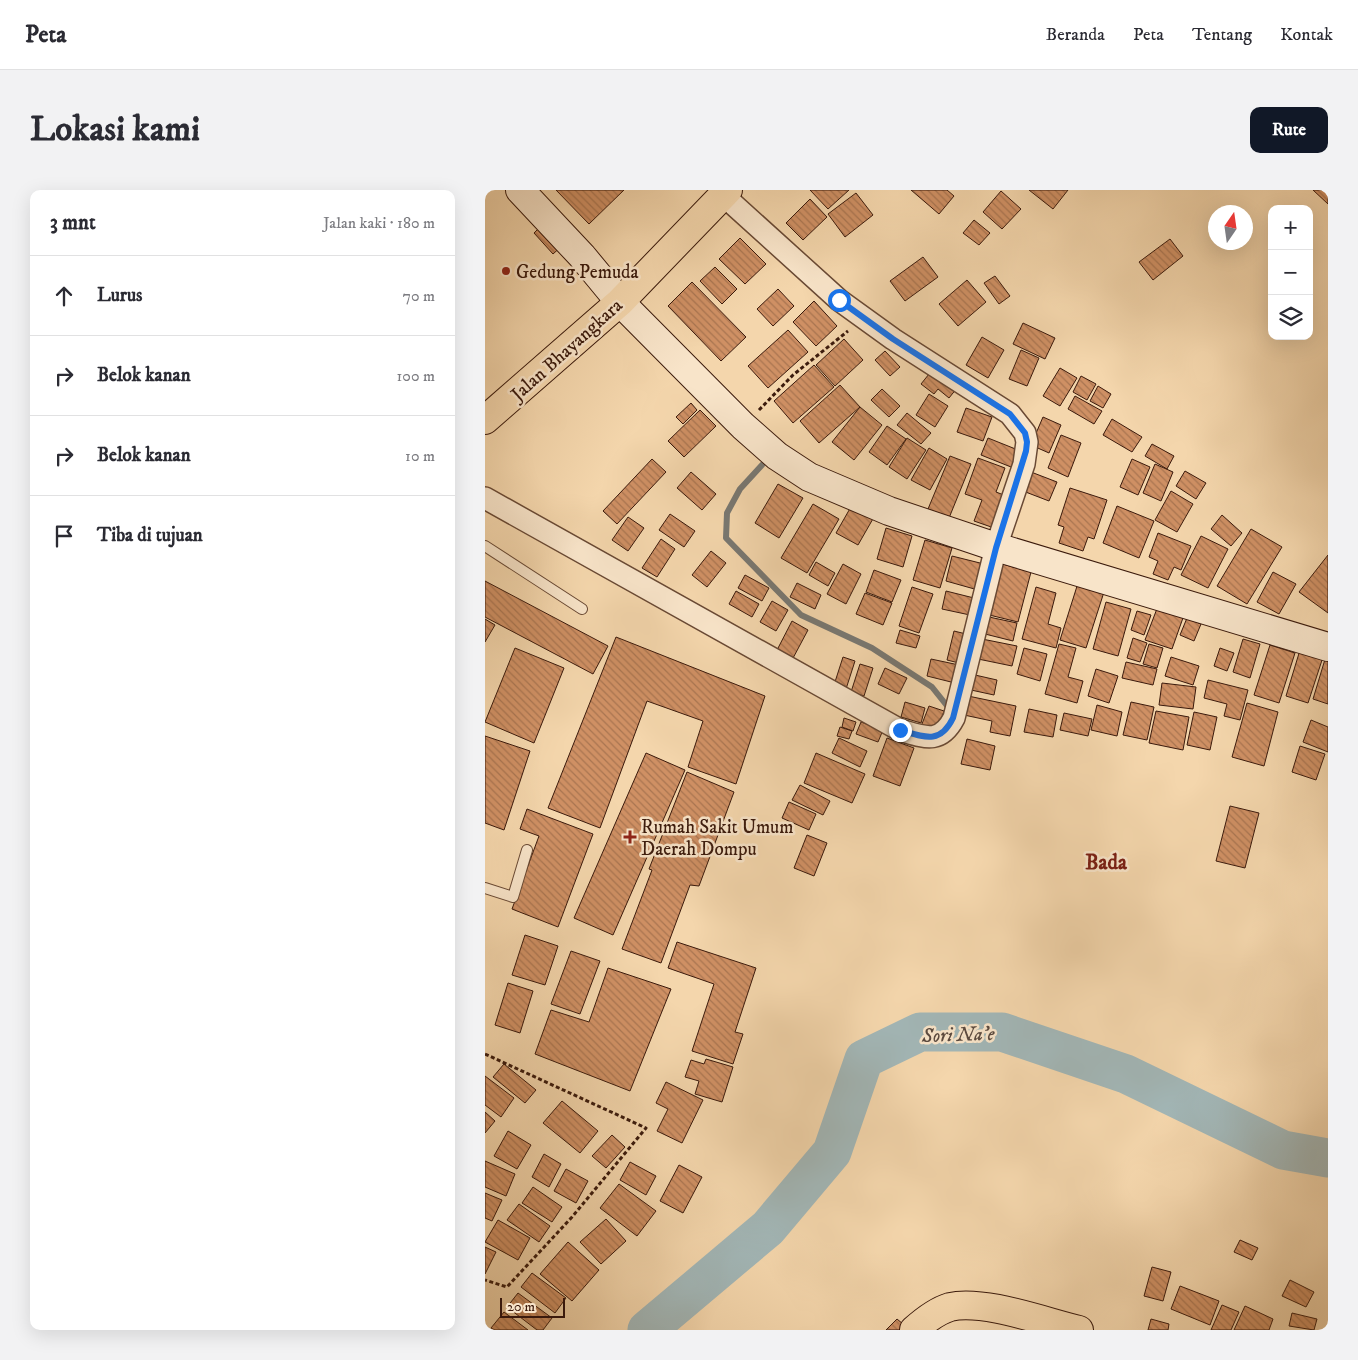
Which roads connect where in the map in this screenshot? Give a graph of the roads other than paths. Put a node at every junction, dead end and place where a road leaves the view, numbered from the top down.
1 (520, 190) edge
2 (726, 193) edge
3 (620, 302) junction
4 (485, 420) edge
5 (485, 498) edge
6 (485, 546) edge
7 (996, 548) junction
8 (582, 609) dead end
9 (1328, 648) edge
10 (527, 850) dead end
11 (485, 888) edge
12 (914, 1330) edge
13 (1079, 1330) edge

1 - 3 main road
2 - 3 highway, Jalan Bhayangkara
2 - 7 street
3 - 4 highway, Jalan Bhayangkara
3 - 7 main road
5 - 7 street
6 - 8 lane
7 - 9 main road
10 - 11 lane
12 - 13 highway

